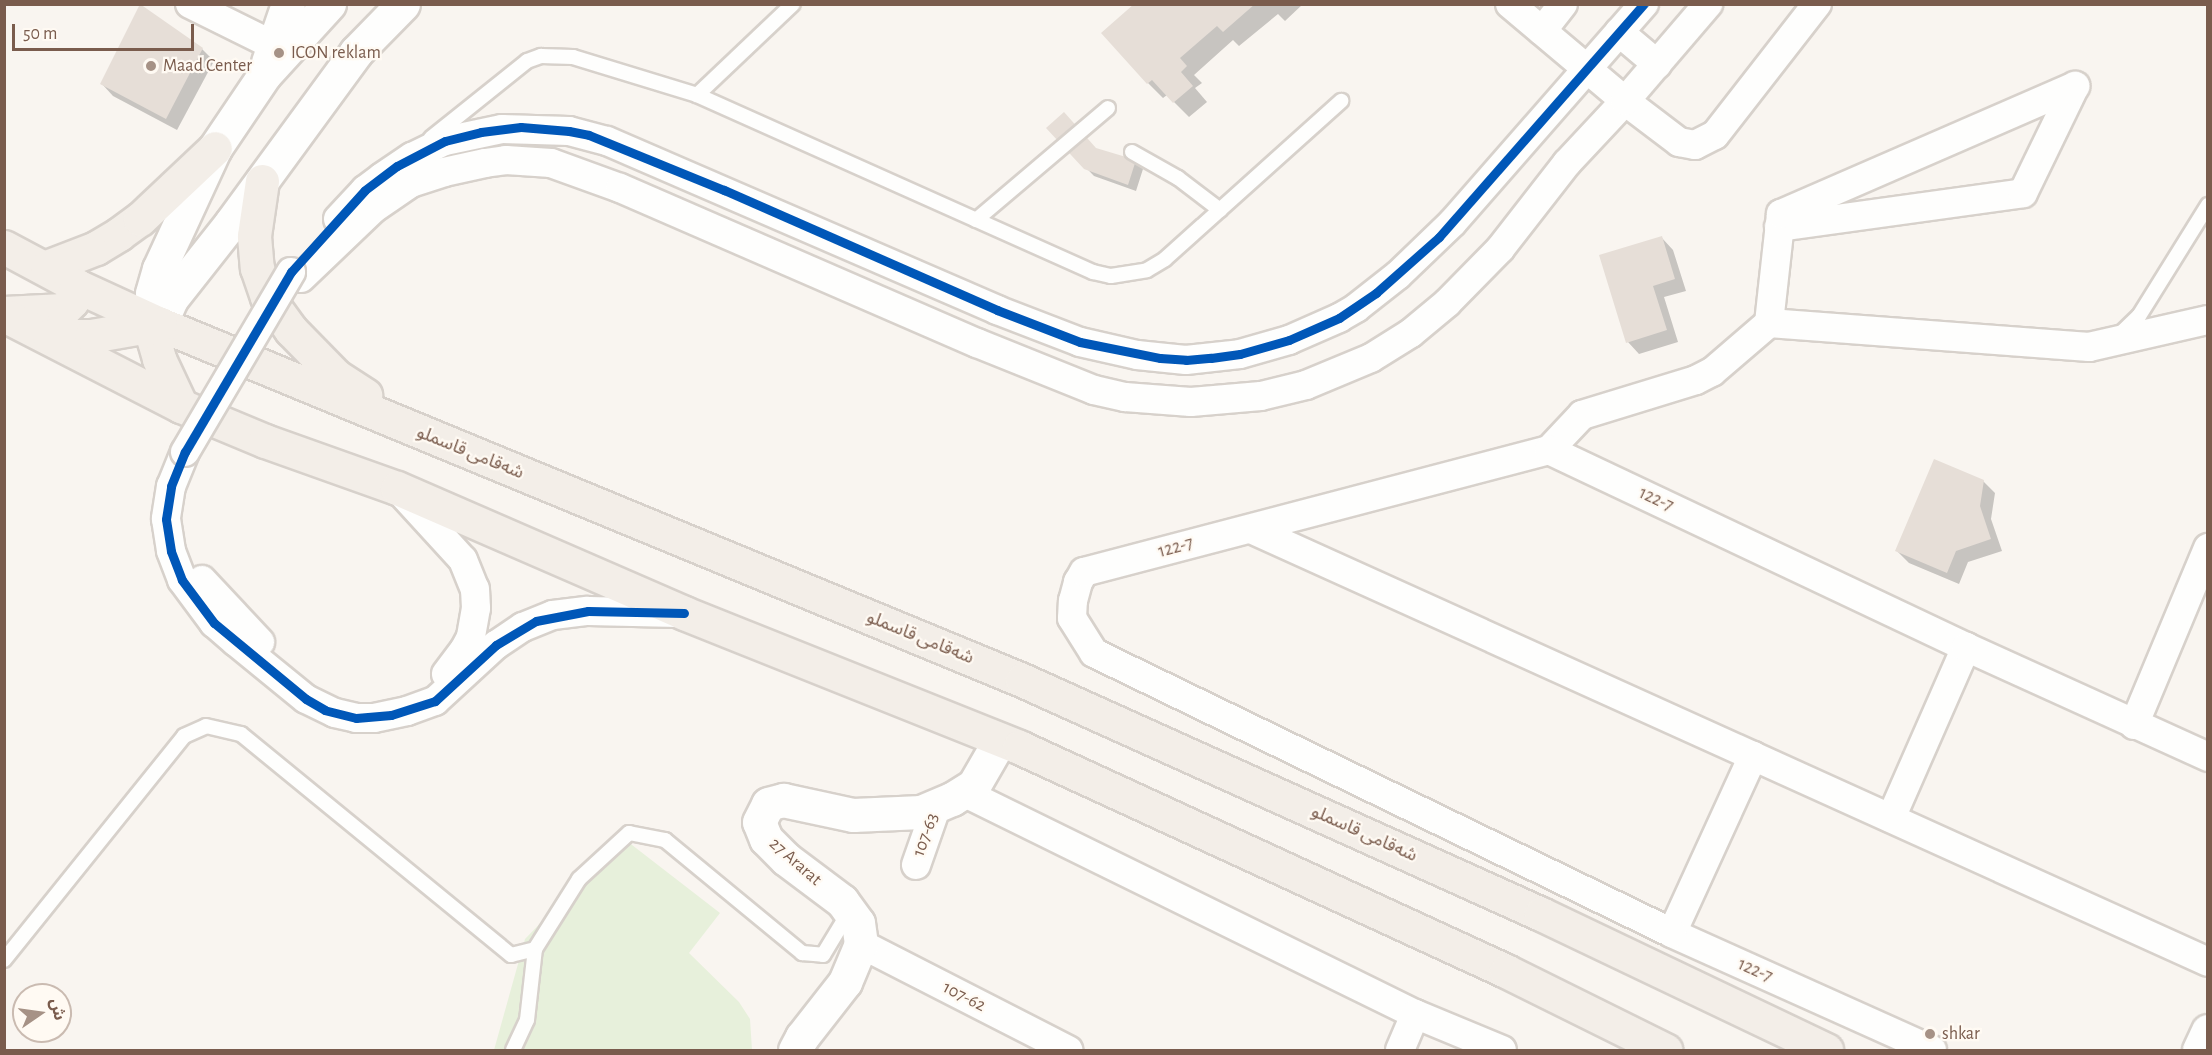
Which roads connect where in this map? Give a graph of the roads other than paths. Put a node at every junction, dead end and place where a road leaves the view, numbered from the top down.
1 (190, 4) edge
2 (288, 4) edge
3 (329, 4) edge
4 (403, 4) edge
5 (793, 4) edge
6 (1510, 4) edge
7 (1563, 4) edge
8 (1644, 4) edge
9 (1708, 4) edge
10 (1817, 4) edge
11 (1542, 31) junction
12 (1619, 32) junction
13 (269, 59) junction
14 (1657, 64) junction
15 (1587, 69) junction
16 (697, 95) junction
17 (1341, 101) dead end
18 (1625, 101) junction
19 (1108, 108) dead end
20 (1533, 132) junction
21 (215, 148) junction
22 (1132, 152) dead end
23 (1567, 163) junction
24 (397, 166) junction
25 (262, 181) junction
26 (2208, 205) edge
27 (1220, 210) junction
28 (976, 220) junction
29 (1779, 227) junction
30 (4, 247) edge
31 (47, 267) junction
32 (296, 275) junction
33 (920, 276) junction
34 (77, 286) junction
35 (897, 308) junction
36 (997, 310) junction
37 (4, 314) edge
38 (2208, 320) edge
39 (1769, 323) junction
40 (160, 324) junction
41 (42, 336) junction
42 (977, 342) junction
43 (2089, 347) junction
44 (181, 406) junction
45 (422, 433) junction
46 (1549, 450) junction
47 (191, 455) junction
48 (397, 488) junction
49 (1251, 529) junction
50 (2208, 548) edge
51 (684, 613) junction
52 (1966, 647) junction
53 (2134, 724) junction
54 (1000, 740) junction
55 (1754, 756) junction
56 (2208, 757) edge
57 (950, 799) junction
58 (1891, 818) junction
59 (916, 865) dead end
60 (849, 912) junction
61 (1672, 933) junction
62 (861, 944) junction
63 (535, 949) junction
64 (4, 960) edge
65 (2208, 962) edge
66 (1415, 1014) junction
67 (2208, 1030) edge
68 (1763, 1036) edge
69 (1815, 1049) edge
70 (513, 1050) edge
71 (795, 1050) edge
72 (1068, 1050) edge
73 (1400, 1050) edge
74 (1502, 1050) edge
75 (1665, 1050) edge
76 (1932, 1050) edge
77 (2199, 1050) edge

1 - 13 street
2 - 13 main road
3 - 13 main road
4 - 25 main road
5 - 16 lane
6 - 11 street
7 - 11 street
8 - 12 street
9 - 14 street
10 - 18 street
11 - 15 street
12 - 14 street
12 - 15 street
13 - 21 main road
14 - 18 street
15 - 18 street
15 - 20 street
16 - 24 lane
16 - 28 lane
17 - 27 lane
18 - 23 street
19 - 28 lane
20 - 23 street
20 - 36 street
21 - 31 main road
21 - 40 main road
22 - 27 lane
23 - 42 street
24 - 32 street
24 - 33 street
25 - 40 main road
25 - 45 main road
26 - 43 lane
27 - 28 lane
29 - 29 street
29 - 39 street
30 - 31 main road, شەقامی قاسملو
31 - 34 main road, شەقامی قاسملو
32 - 35 street
32 - 47 street
33 - 35 street
33 - 36 street
34 - 37 main road
34 - 40 main road, شەقامی قاسملو
35 - 42 street
36 - 42 street
37 - 41 main road
38 - 43 street
39 - 43 street
39 - 46 street
40 - 41 main road
40 - 44 main road
40 - 45 main road, شەقامی قاسملو
41 - 44 main road
44 - 48 main road
45 - 68 main road, شەقامی قاسملو
46 - 49 street, 122-7
46 - 52 street, 122-7
47 - 48 street
47 - 51 street
48 - 51 main road
49 - 55 street
49 - 61 street, 122-7
50 - 53 street
51 - 54 main road
52 - 53 street, 122-7
52 - 58 street
53 - 56 street, 122-7
54 - 57 main road
54 - 75 main road
55 - 58 street
55 - 61 street
57 - 59 street, 107-63
57 - 60 main road, 27 Ararat
57 - 66 street
58 - 65 street
60 - 62 main road, 27 Ararat
60 - 63 lane
61 - 76 street, 122-7
62 - 71 main road
62 - 72 street, 107-62
63 - 64 lane
63 - 70 lane
66 - 73 street
66 - 74 street
67 - 77 main road
68 - 69 main road, شەقامی قاسملو

